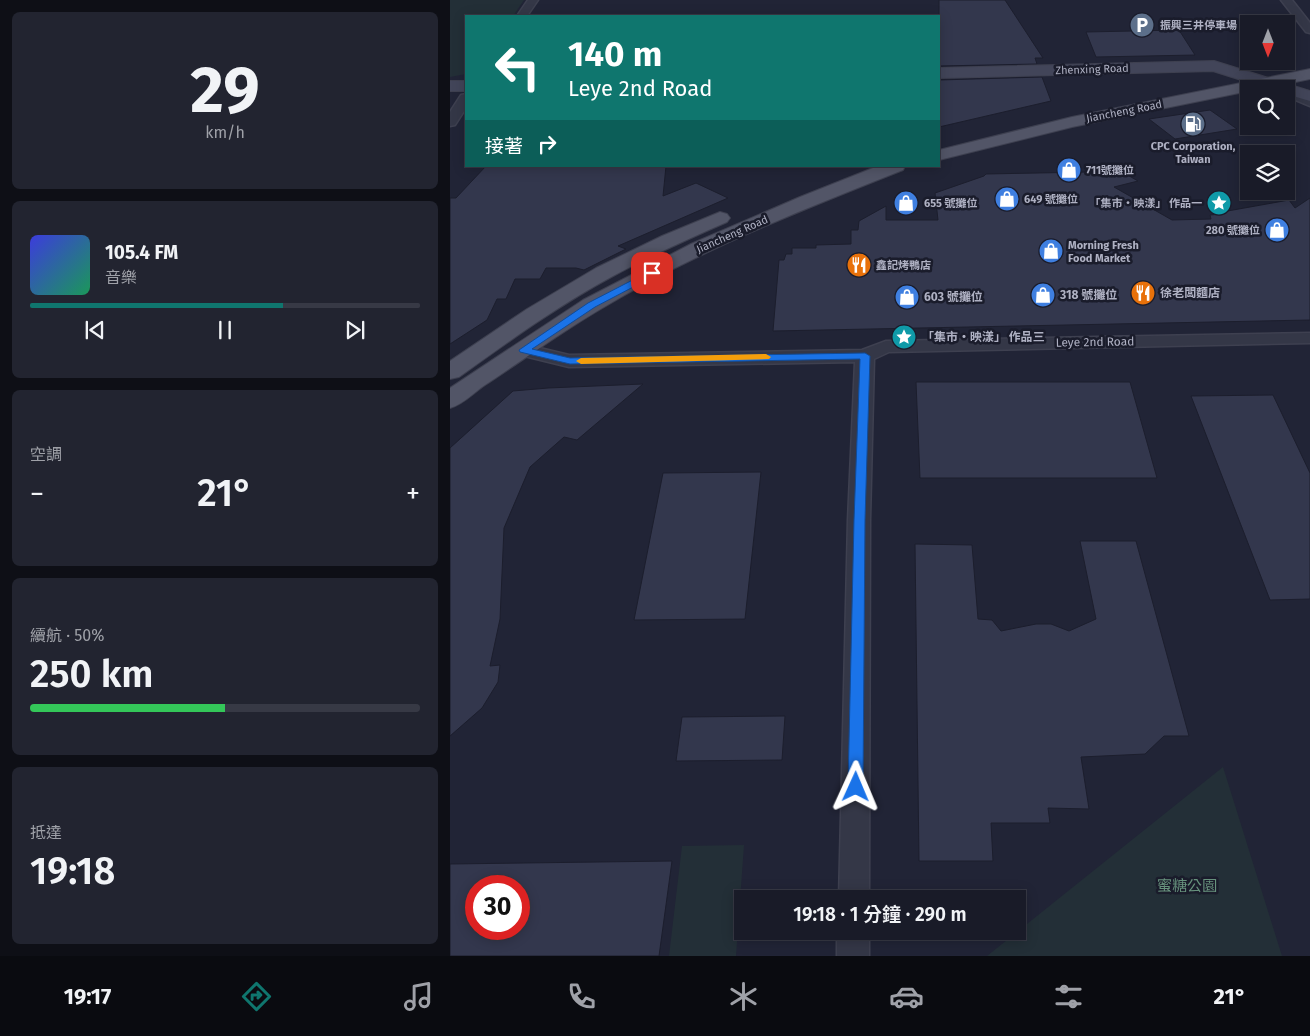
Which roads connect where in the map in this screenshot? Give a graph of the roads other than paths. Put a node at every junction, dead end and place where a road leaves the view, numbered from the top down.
1 (533, 0) edge
2 (1286, 0) edge
3 (523, 15) edge
4 (1310, 30) edge
5 (1310, 63) edge
6 (1158, 67) junction
7 (940, 73) edge
8 (1310, 74) edge
9 (1245, 75) junction
10 (1260, 80) edge
11 (1290, 80) edge
12 (450, 86) edge
13 (465, 86) edge
14 (1185, 88) junction
15 (1240, 91) edge
16 (1295, 91) edge
17 (1295, 95) edge
18 (1310, 96) edge
19 (465, 100) edge
20 (1310, 102) edge
21 (450, 122) edge
22 (940, 140) edge
23 (940, 155) edge
24 (852, 167) edge
25 (893, 167) edge
26 (1310, 338) edge
27 (524, 350) junction
28 (865, 356) junction
29 (450, 372) edge
30 (450, 400) edge
31 (854, 890) edge
32 (853, 940) edge
33 (853, 956) edge

1 - 3 street
2 - 4 street
5 - 9 main road, Jiancheng Road
6 - 7 main road, Zhenxing Road
6 - 9 main road, Zhenxing Road
6 - 14 main road
8 - 11 main road, Jiancheng Road
9 - 10 main road, Zhenxing Road
9 - 14 main road, Jiancheng Road
12 - 13 main road
14 - 22 main road, Jiancheng Road
15 - 23 main road, Jiancheng Road
16 - 18 main road, Zhenxing Road
17 - 20 street
19 - 21 street
24 - 29 main road, Jiancheng Road
25 - 27 main road, Jiancheng Road
26 - 28 street, Leye 2nd Road
27 - 28 street, Leye 2nd Road
27 - 30 main road, Jiancheng Road
28 - 31 street
32 - 33 street

